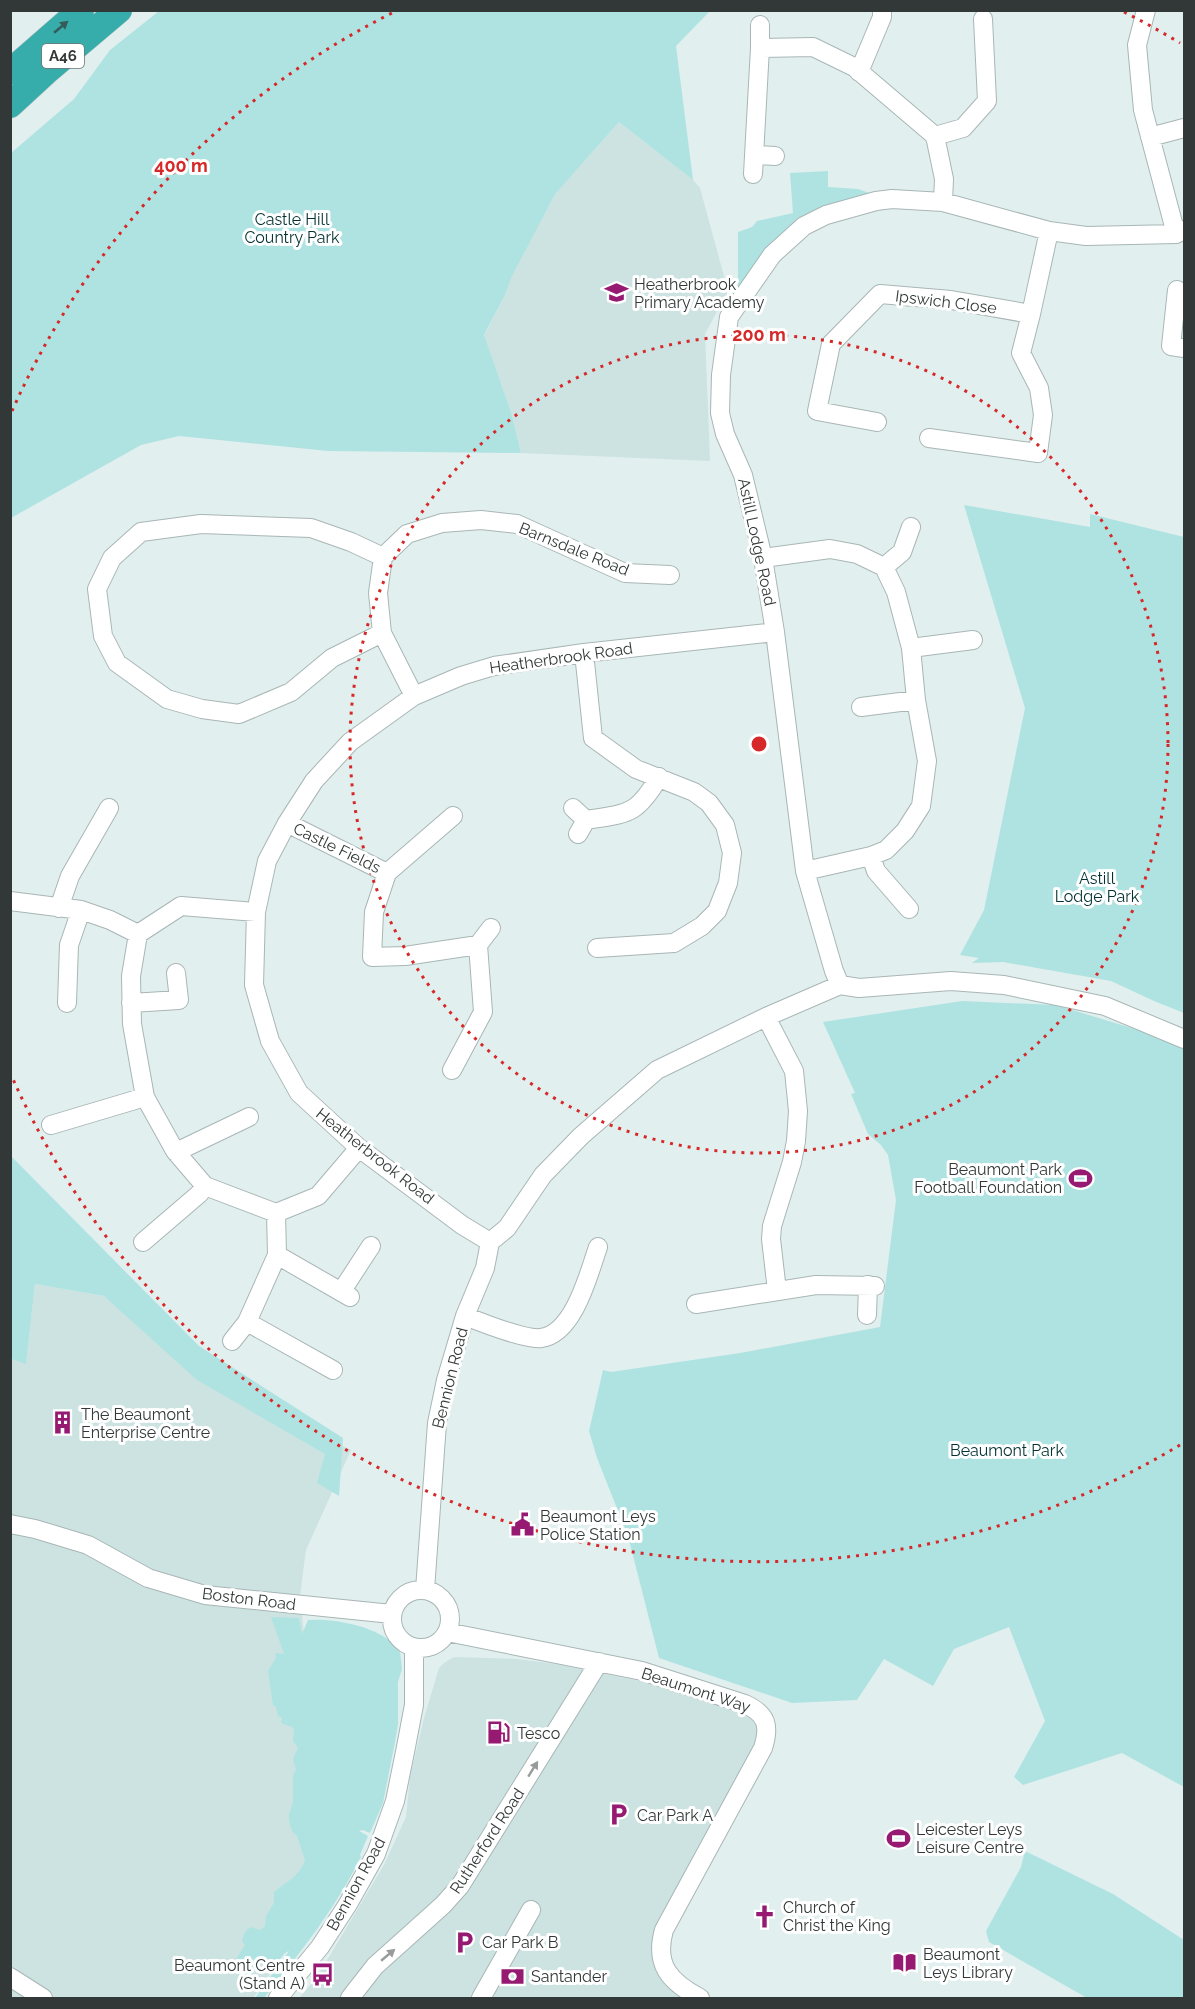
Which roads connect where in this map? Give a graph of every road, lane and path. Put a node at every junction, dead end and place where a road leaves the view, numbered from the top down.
1 (81, 10) edge
2 (119, 10) edge
3 (882, 10) edge
4 (1146, 10) edge
5 (983, 19) dead end
6 (760, 25) dead end
7 (760, 48) junction
8 (10, 72) edge
9 (859, 72) junction
10 (10, 105) edge
11 (1185, 128) edge
12 (935, 136) junction
13 (1150, 136) junction
14 (756, 155) junction
15 (775, 156) dead end
16 (753, 174) dead end
17 (943, 202) junction
18 (1049, 231) junction
19 (1180, 232) edge
20 (1177, 290) dead end
21 (1031, 314) junction
22 (1178, 347) edge
23 (878, 422) dead end
24 (929, 438) dead end
25 (911, 527) dead end
26 (383, 557) junction
27 (763, 558) junction
28 (884, 567) junction
29 (670, 575) dead end
30 (775, 632) junction
31 (382, 633) junction
32 (973, 640) dead end
33 (910, 648) junction
34 (584, 653) junction
35 (414, 696) junction
36 (916, 700) junction
37 (861, 707) dead end
38 (659, 777) junction
39 (109, 808) dead end
40 (453, 816) dead end
41 (579, 820) dead end
42 (287, 824) junction
43 (871, 856) junction
44 (805, 871) junction
45 (387, 873) junction
46 (10, 902) edge
47 (59, 908) junction
48 (909, 909) dead end
49 (81, 910) junction
50 (256, 912) junction
51 (490, 928) dead end
52 (138, 934) junction
53 (478, 945) junction
54 (597, 948) dead end
55 (176, 973) dead end
56 (840, 985) junction
57 (131, 1003) junction
58 (67, 1004) dead end
59 (766, 1017) junction
60 (1185, 1039) edge
61 (452, 1070) dead end
62 (145, 1097) junction
63 (249, 1117) dead end
64 (51, 1125) dead end
65 (359, 1148) junction
66 (176, 1152) junction
67 (205, 1186) junction
68 (276, 1214) junction
69 (143, 1242) dead end
70 (490, 1242) junction
71 (371, 1246) dead end
72 (598, 1247) dead end
73 (277, 1255) junction
74 (777, 1291) junction
75 (696, 1304) dead end
76 (867, 1315) dead end
77 (465, 1316) junction
78 (247, 1322) junction
79 (232, 1341) dead end
80 (333, 1370) dead end
81 (10, 1524) edge
82 (425, 1590) junction
83 (392, 1614) junction
84 (447, 1632) junction
85 (414, 1648) junction
86 (599, 1662) junction
87 (531, 1910) dead end
88 (10, 1977) edge
89 (43, 1998) edge
90 (278, 1998) edge
91 (350, 1998) edge
92 (481, 1998) edge
93 (700, 1998) edge

8 -> 1 highway, A46
2 - 10 highway, A46
3 - 9 street
4 - 13 street
5 - 12 street
6 - 7 street
7 - 9 street
7 - 14 street
9 - 12 street
11 - 13 street
12 - 17 street
13 - 19 street
14 - 15 street
14 - 16 street
17 - 18 street, Astill Lodge Road
17 - 27 street, Astill Lodge Road
18 - 19 street, Astill Lodge Road
18 - 21 street
20 - 22 street
21 - 23 street, Ipswich Close
21 - 24 street
25 - 28 street
26 - 29 street, Barnsdale Road
26 - 31 street
26 - 31 street
27 - 28 street
27 - 30 street, Astill Lodge Road
28 - 33 street
30 - 34 street, Heatherbrook Road
30 - 44 street, Astill Lodge Road
31 - 35 street
32 - 33 street
33 - 36 street
34 - 35 street, Heatherbrook Road
34 - 38 street
35 - 42 street, Heatherbrook Road
36 - 37 street
36 - 43 street
38 - 41 street
38 - 54 street
39 - 47 street
40 - 45 street, Castle Fields
42 - 45 street, Castle Fields
42 - 50 street, Heatherbrook Road
43 - 44 street
43 - 48 street
44 - 56 street, Astill Lodge Road
45 - 53 street, Castle Fields
46 - 47 street
47 - 49 street
49 - 52 street
49 - 58 street
50 - 52 street
50 - 65 street, Heatherbrook Road
51 - 53 street
52 - 57 street
53 - 61 street
55 - 57 street
56 - 59 street
56 - 60 street
57 - 62 street
59 - 70 street
59 - 74 street
62 - 64 street
62 - 66 street
63 - 66 street
65 - 68 street
65 - 70 street, Heatherbrook Road
66 - 67 street
67 - 68 street
67 - 69 street
68 - 73 street
70 - 77 street, Bennion Road
71 - 73 street
72 - 77 street
73 - 78 street
74 - 75 street
74 - 76 street
77 - 82 street, Bennion Road
78 - 79 street
78 - 80 street
81 - 83 street, Boston Road
82 - 83 street
82 - 84 street
83 - 85 street
84 - 85 street
84 - 86 street, Beaumont Way
85 - 90 street, Bennion Road
91 -> 86 street, Rutherford Road
86 - 93 street, Beaumont Way
87 - 92 street
88 - 89 street

